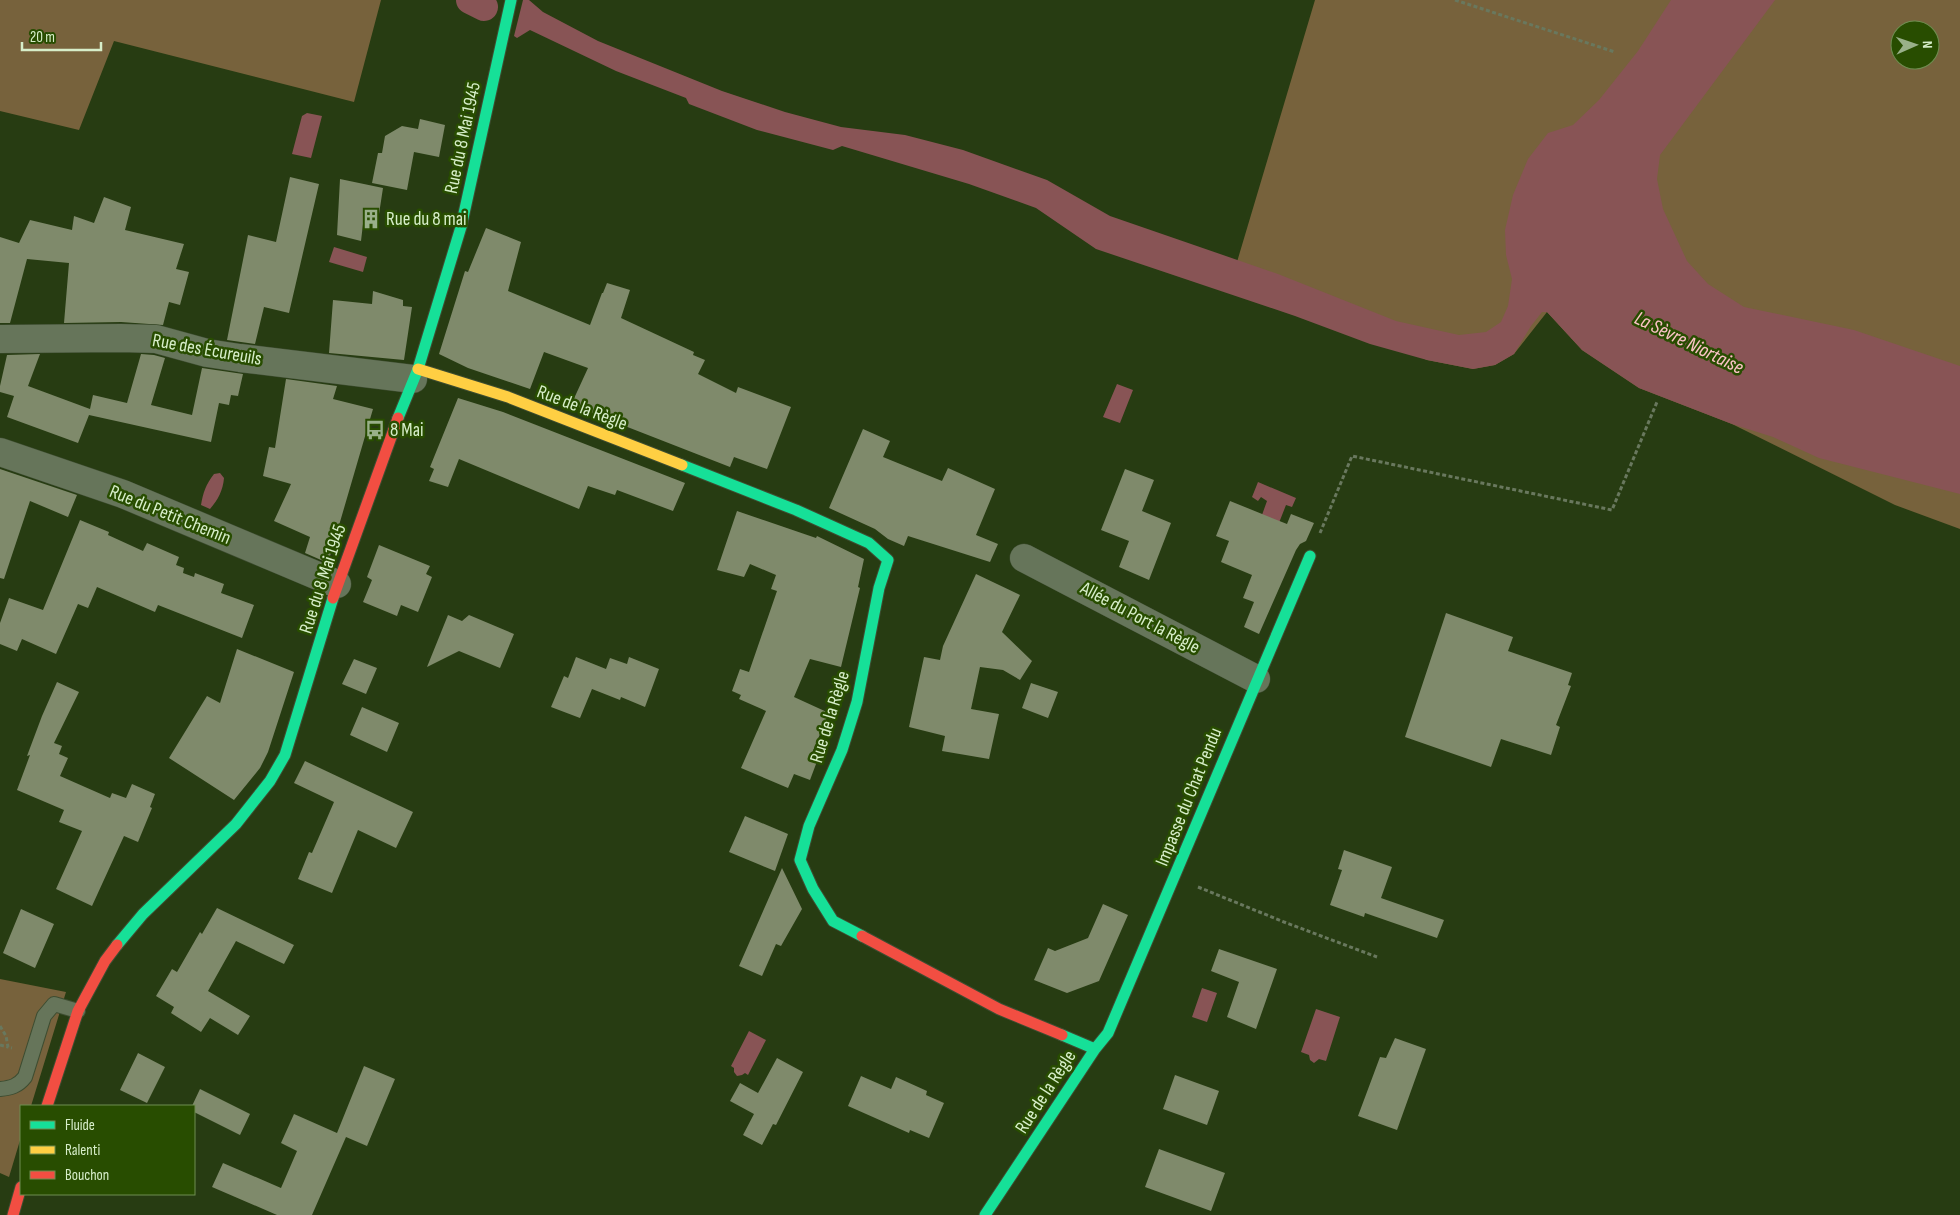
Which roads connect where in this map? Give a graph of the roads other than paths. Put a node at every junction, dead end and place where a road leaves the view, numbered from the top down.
1 (511, 0) edge
2 (0, 339) edge
3 (416, 374) junction
4 (0, 452) edge
5 (1310, 556) road end
6 (1024, 558) dead end
7 (337, 584) junction
8 (1256, 679) junction
9 (78, 1011) junction
10 (1095, 1049) junction
11 (0, 1089) edge
12 (47, 1105) edge
13 (20, 1190) edge
14 (13, 1215) edge
15 (984, 1215) edge

1 - 3 street, Rue du 8 Mai 1945
2 - 3 street, Rue des Écureuils
3 - 7 street, Rue du 8 Mai 1945
3 - 10 street, Rue de la Règle
4 - 7 street, Rue du Petit Chemin
5 - 8 street, Impasse du Chat Pendu
6 - 8 street, Allée du Port la Règle
7 - 9 street, Rue du 8 Mai 1945
8 - 10 street, Impasse du Chat Pendu
9 - 11 lane
9 - 12 street, Rue du 8 Mai 1945
10 - 15 street, Rue de la Règle
13 - 14 street

